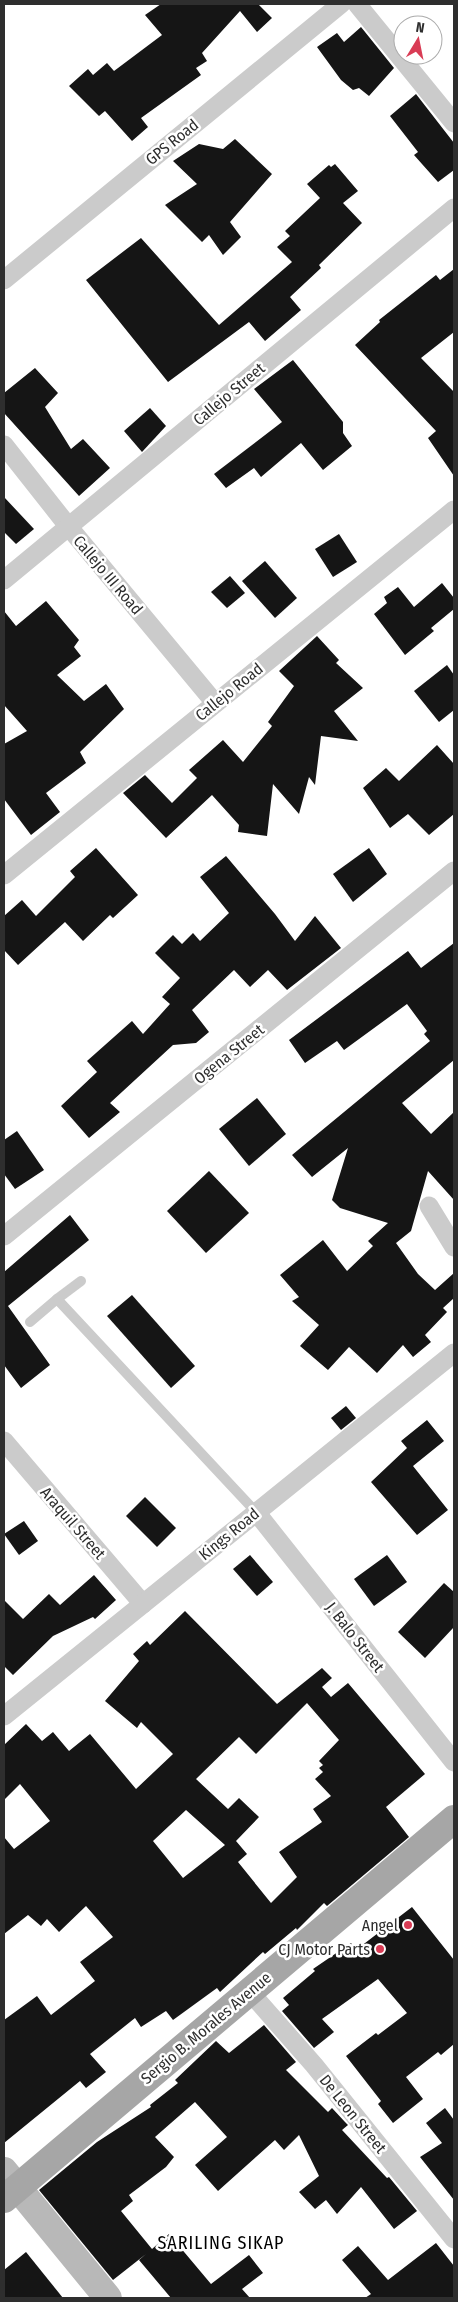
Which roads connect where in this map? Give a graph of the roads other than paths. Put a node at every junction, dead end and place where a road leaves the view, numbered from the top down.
1 (341, 4) edge
2 (357, 4) edge
3 (454, 123) edge
4 (454, 208) edge
5 (4, 280) edge
6 (4, 445) edge
7 (454, 510) edge
8 (68, 526) junction
9 (4, 580) edge
10 (214, 703) junction
11 (454, 871) edge
12 (4, 875) edge
13 (429, 1206) dead end
14 (4, 1236) edge
15 (454, 1247) edge
16 (81, 1281) dead end
17 (57, 1299) junction
18 (30, 1322) dead end
19 (454, 1353) edge
20 (4, 1441) edge
21 (256, 1512) junction
22 (143, 1604) junction
23 (4, 1716) edge
24 (454, 1762) edge
25 (454, 1819) edge
26 (249, 1991) junction
27 (8, 2186) edge
28 (454, 2239) edge
29 (108, 2298) edge

1 - 5 street, GPS Road
2 - 3 street
4 - 8 street, Callejo Street
6 - 8 street, Callejo III Road
7 - 10 street, Callejo Road
8 - 9 street, Callejo Street
8 - 10 street, Callejo III Road
10 - 12 street, Callejo Road
11 - 14 street, Ogena Street
13 - 15 street
16 - 17 lane
17 - 18 lane
17 - 21 lane
19 - 21 street, Kings Road
20 - 22 street, Araquil Street
21 - 22 street, Kings Road
21 - 24 street, J. Balo Street
22 - 23 street, Kings Road
25 - 26 main road, Sergio B. Morales Avenue
26 - 27 main road, Sergio B. Morales Avenue
26 - 28 street, De Leon Street
27 - 29 main road

